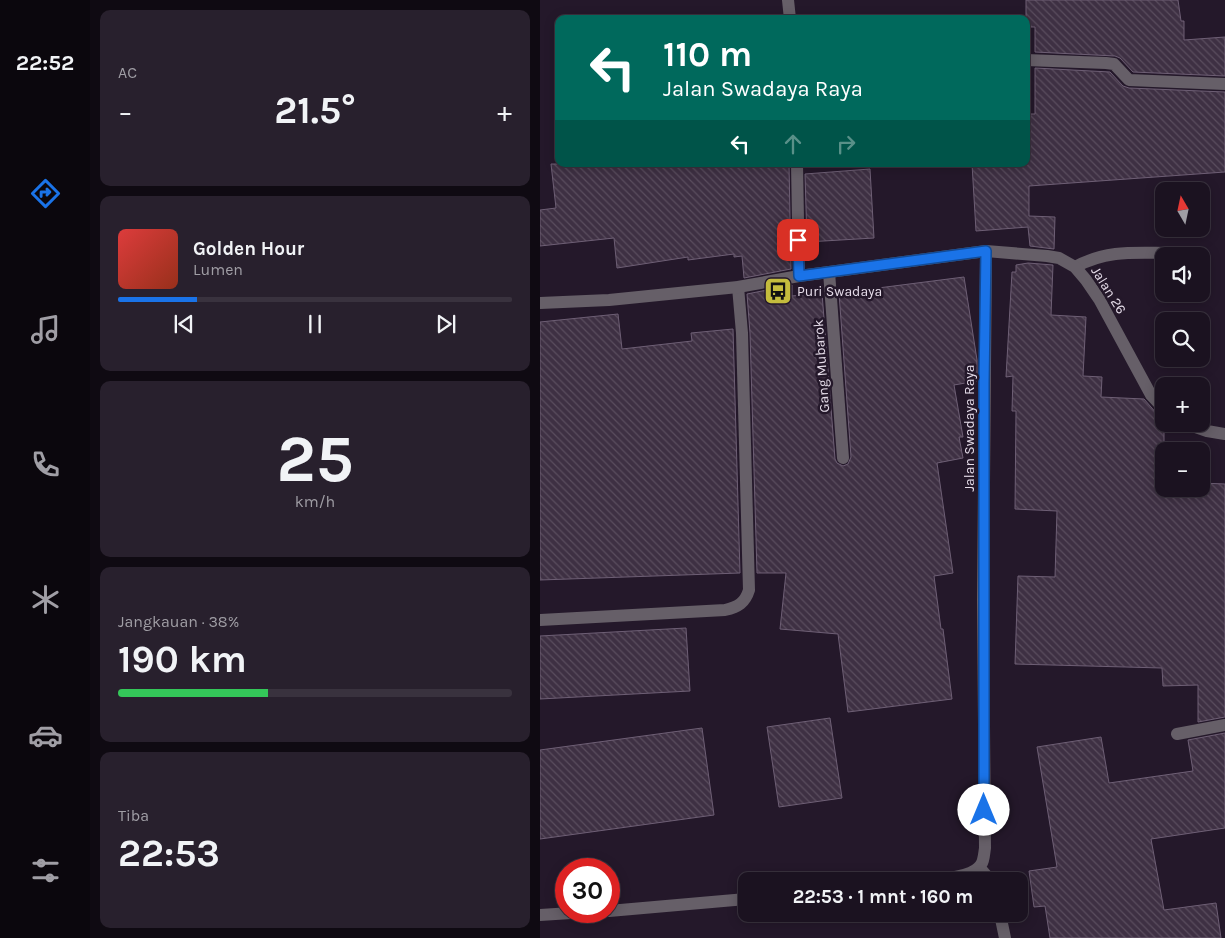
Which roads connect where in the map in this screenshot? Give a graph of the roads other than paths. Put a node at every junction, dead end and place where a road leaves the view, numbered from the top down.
1 (788, 0) edge
2 (790, 15) edge
3 (1030, 60) edge
4 (1225, 84) edge
5 (797, 167) edge
6 (986, 251) junction
7 (1155, 254) edge
8 (1075, 267) junction
9 (829, 272) junction
10 (799, 276) junction
11 (738, 287) junction
12 (540, 303) edge
13 (1155, 399) edge
14 (1210, 432) edge
15 (1225, 434) edge
16 (843, 458) dead end
17 (540, 620) edge
18 (1225, 725) edge
19 (1177, 734) dead end
20 (980, 867) junction
21 (969, 872) edge
22 (984, 872) edge
23 (738, 900) edge
24 (620, 910) edge
25 (555, 914) edge
26 (540, 915) edge
27 (1002, 922) edge
28 (1005, 938) edge

1 - 2 street
3 - 4 street
5 - 10 street
6 - 8 street, Jalan 26
6 - 9 street
6 - 20 street, Jalan Swadaya Raya
7 - 8 street
8 - 13 street, Jalan 26
9 - 10 street
9 - 16 street, Gang Mubarok
10 - 11 street
11 - 12 street
11 - 17 street
14 - 15 street
18 - 19 street
20 - 21 street
20 - 22 street
23 - 24 street
25 - 26 street
27 - 28 street

